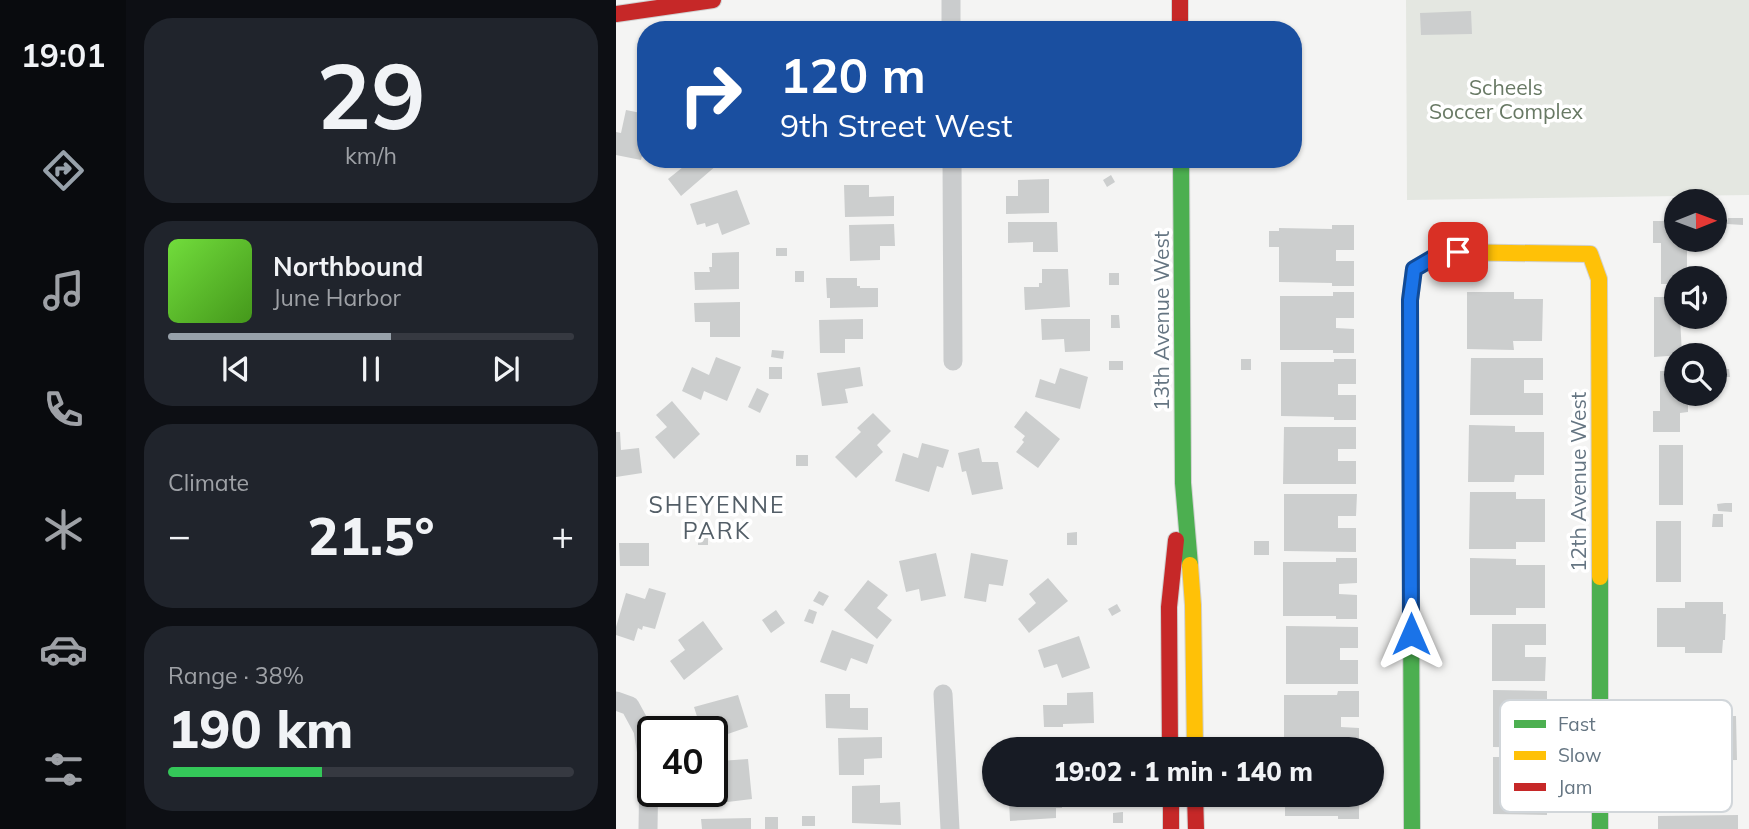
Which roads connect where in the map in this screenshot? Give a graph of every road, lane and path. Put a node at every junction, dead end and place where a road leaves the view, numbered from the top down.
1 (713, 0) edge
2 (951, 0) edge
3 (1180, 0) edge
4 (616, 14) edge
5 (951, 21) edge
6 (1180, 21) edge
7 (952, 168) edge
8 (1181, 168) edge
9 (953, 361) dead end
10 (1183, 482) junction
11 (943, 694) dead end
12 (1600, 700) edge
13 (616, 701) edge
14 (1170, 737) edge
15 (1195, 737) edge
16 (1171, 807) edge
17 (1195, 807) edge
18 (648, 829) edge
19 (950, 829) edge
20 (1171, 829) edge
21 (1196, 829) edge
22 (1412, 829) edge

1 - 4 street
2 - 5 street
3 - 6 street
7 - 9 street
8 - 10 street, 13th Avenue West
10 - 14 street, 13th Avenue West
10 - 15 street, 13th Avenue West
11 - 19 street
12 - 22 street, 12th Avenue West
13 - 18 street
16 - 20 street
17 - 21 street

